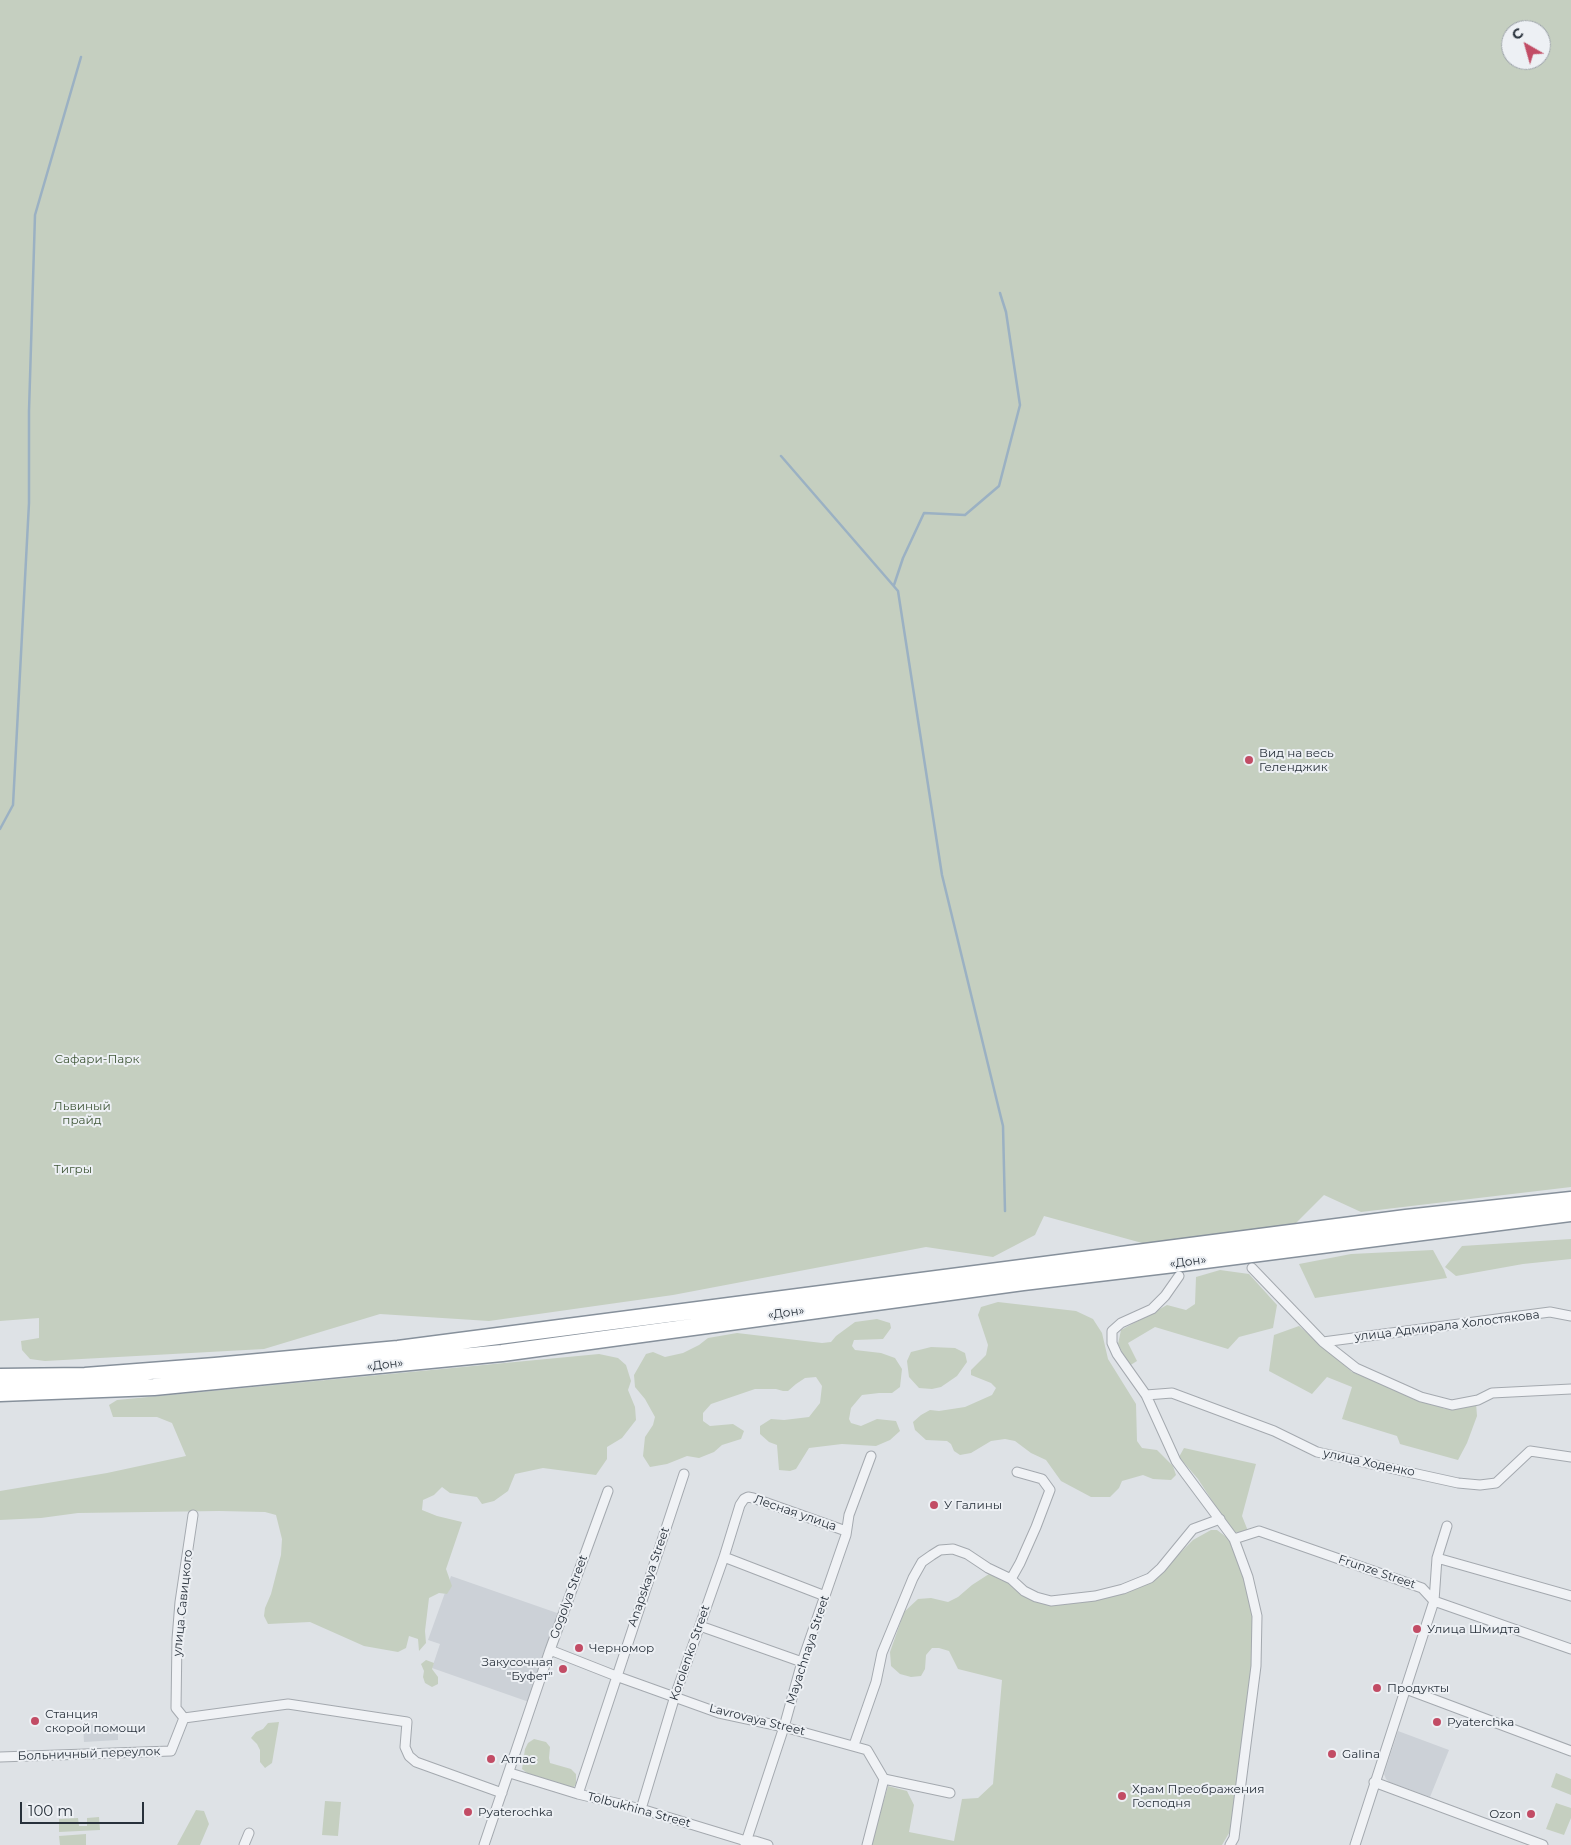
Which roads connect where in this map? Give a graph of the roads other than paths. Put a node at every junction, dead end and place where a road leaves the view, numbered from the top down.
1 (1571, 1200) edge
2 (1571, 1213) edge
3 (1252, 1268) dead end
4 (1179, 1276) dead end
5 (1571, 1316) edge
6 (1323, 1342) junction
7 (0, 1377) edge
8 (1571, 1389) edge
9 (0, 1393) edge
10 (1146, 1395) junction
11 (871, 1456) dead end
12 (1571, 1457) edge
13 (1017, 1472) dead end
14 (684, 1474) dead end
15 (608, 1491) dead end
16 (744, 1499) joint
17 (193, 1515) dead end
18 (1220, 1519) junction
19 (1447, 1526) dead end
20 (846, 1530) junction
21 (1234, 1539) junction
22 (724, 1557) junction
23 (1437, 1558) junction
24 (1011, 1578) junction
25 (825, 1596) junction
26 (1571, 1596) edge
27 (1434, 1601) junction
28 (700, 1626) junction
29 (1571, 1649) edge
30 (550, 1650) junction
31 (802, 1662) junction
32 (616, 1676) junction
33 (1406, 1689) junction
34 (675, 1696) junction
35 (184, 1718) junction
36 (784, 1727) junction
37 (854, 1745) junction
38 (1571, 1751) edge
39 (0, 1757) edge
40 (510, 1773) junction
41 (884, 1779) junction
42 (1374, 1782) junction
43 (502, 1793) junction
44 (950, 1793) dead end
45 (578, 1794) junction
46 (641, 1809) junction
47 (249, 1833) dead end
48 (745, 1843) edge
49 (244, 1845) edge
50 (484, 1845) edge
51 (768, 1845) edge
52 (866, 1845) edge
53 (1230, 1845) edge
54 (1355, 1845) edge
55 (1543, 1845) edge

1 - 7 highway, «Дон»
2 - 9 highway, «Дон»
3 - 6 street
4 - 10 street
5 - 6 street, улица Адмирала Холостякова
6 - 8 street
10 - 12 street, улица Ходенко
10 - 18 street
11 - 20 street, Mayachnaya Street
13 - 24 street
14 - 32 street, Anapskaya Street
15 - 30 street, Gogolya Street
16 - 20 street, Лесная улица
16 - 22 street, Korolenko Street
17 - 35 street, улица Савицкого
18 - 21 street
18 - 24 street
19 - 23 street
20 - 25 street, Mayachnaya Street
21 - 27 street, Frunze Street
21 - 53 street
22 - 25 street
22 - 28 street, Korolenko Street
23 - 26 street
23 - 27 street
24 - 37 street
25 - 31 street, Mayachnaya Street
27 - 29 street, Frunze Street
27 - 33 street
28 - 31 street
28 - 34 street, Korolenko Street
30 - 32 street, Lavrovaya Street
30 - 40 street, Gogolya Street
31 - 36 street, Mayachnaya Street
32 - 34 street, Lavrovaya Street
32 - 45 street, Anapskaya Street
33 - 38 street
33 - 42 street
34 - 36 street, Lavrovaya Street
34 - 46 street, Korolenko Street
35 - 39 street, Больничный переулок
35 - 43 street
36 - 37 street, Lavrovaya Street
36 - 48 street, Mayachnaya Street
37 - 41 street
40 - 43 street, Gogolya Street
40 - 45 street, Tolbukhina Street
41 - 44 street
41 - 52 street
42 - 54 street
42 - 55 street
43 - 50 street, Gogolya Street
45 - 46 street, Tolbukhina Street
46 - 48 street, Tolbukhina Street
47 - 49 street
48 - 51 street, Tolbukhina Street

